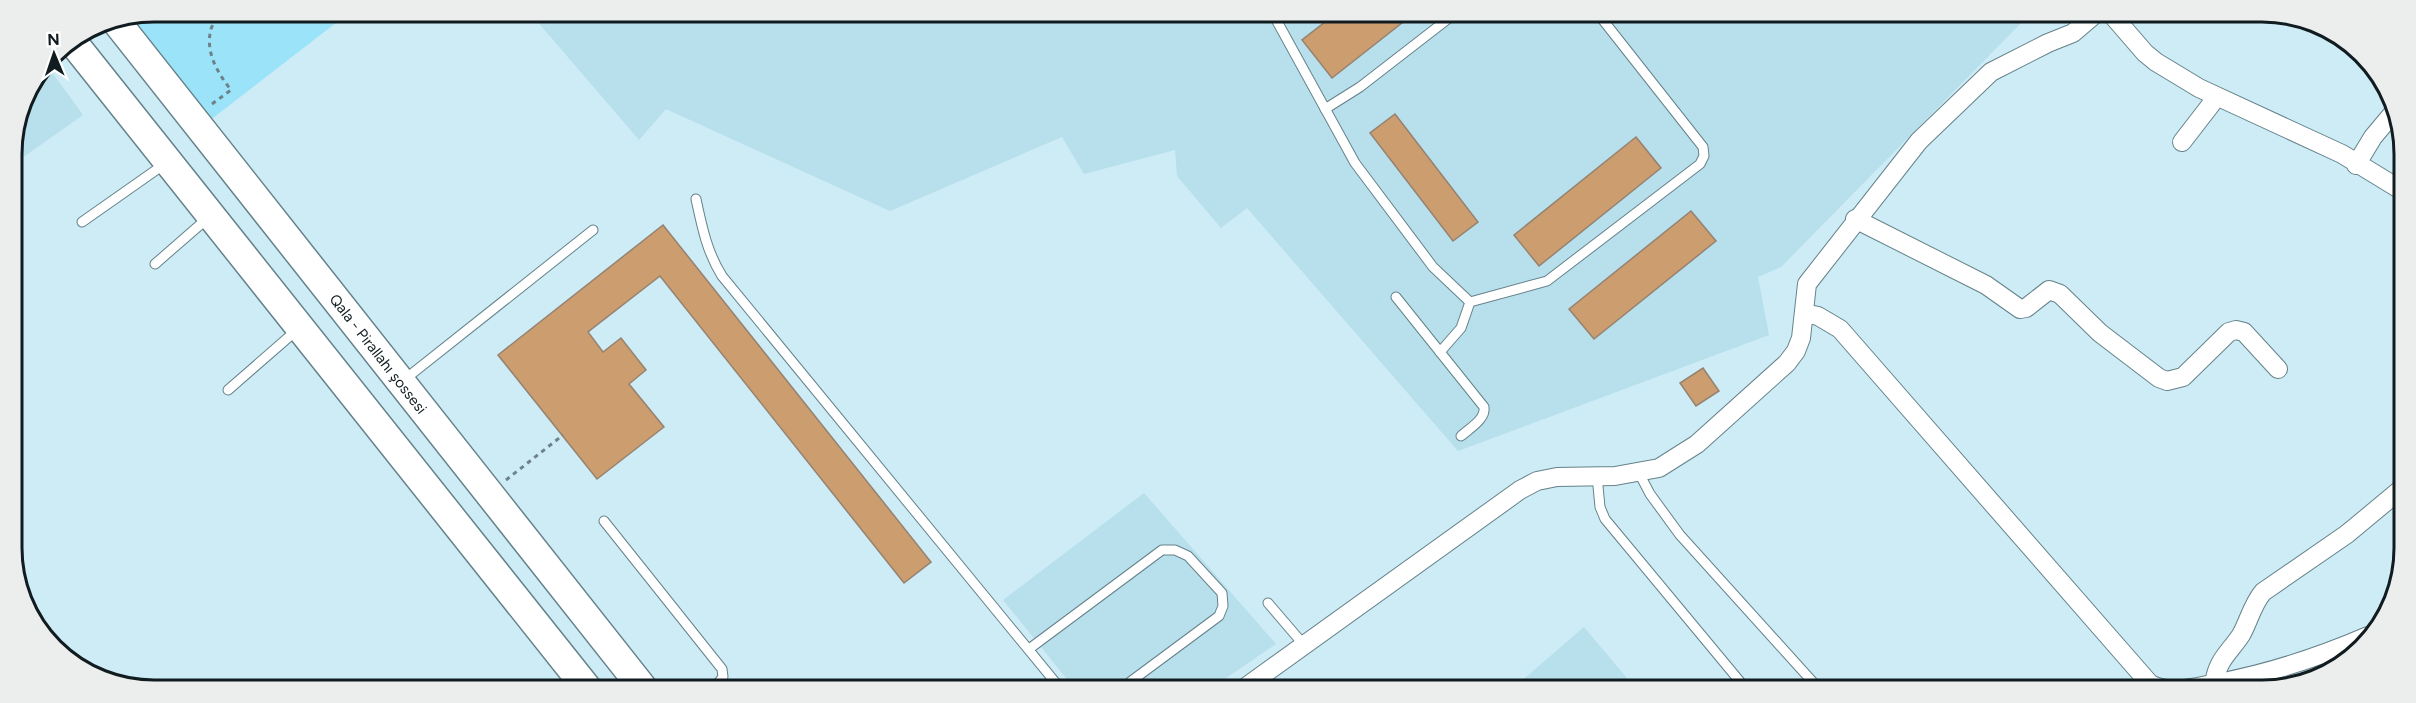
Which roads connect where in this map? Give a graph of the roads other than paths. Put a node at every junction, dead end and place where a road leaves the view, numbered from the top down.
1 (1277, 22) edge
2 (1444, 22) edge
3 (1605, 22) edge
4 (2086, 22) edge
5 (2118, 22) edge
6 (120, 27) edge
7 (77, 48) edge
8 (2216, 98) junction
9 (1325, 109) junction
10 (2389, 118) edge
11 (2182, 142) dead end
12 (168, 162) junction
13 (2356, 165) junction
14 (2394, 186) edge
15 (696, 199) dead end
16 (211, 216) junction
17 (1855, 219) junction
18 (82, 222) dead end
19 (593, 230) dead end
20 (155, 264) dead end
21 (1396, 297) dead end
22 (1470, 302) junction
23 (1804, 313) junction
24 (299, 327) junction
25 (1440, 352) junction
26 (2277, 369) dead end
27 (400, 383) junction
28 (228, 390) dead end
29 (1461, 436) dead end
30 (1639, 473) junction
31 (1597, 477) junction
32 (2394, 495) edge
33 (604, 521) dead end
34 (1268, 603) dead end
35 (2356, 641) edge
36 (1304, 645) junction
37 (1029, 649) junction
38 (580, 680) edge
39 (636, 680) edge
40 (721, 680) edge
41 (1054, 680) edge
42 (1133, 680) edge
43 (1255, 680) edge
44 (1739, 680) edge
45 (1811, 680) edge
46 (2147, 680) edge
47 (2215, 680) edge
48 (2235, 680) edge

1 - 9 lane
2 - 9 lane
3 - 22 lane
4 - 17 street
5 - 8 street
6 - 27 main road, Qala - Pirallahı şossesi
7 - 12 main road
8 - 11 street
8 - 13 street
9 - 22 lane
10 - 13 street
12 - 16 main road
12 - 18 lane
13 - 14 street
15 - 37 lane
16 - 20 lane
16 - 24 main road
17 - 23 street
17 - 26 street
19 - 27 lane
21 - 25 lane
22 - 25 lane
23 - 30 street
23 - 46 street
24 - 28 lane
24 - 38 main road
25 - 29 lane
27 - 39 main road, Qala - Pirallahı şossesi
30 - 31 street
30 - 45 lane
31 - 36 street
31 - 44 lane
32 - 47 street
33 - 40 lane
34 - 36 lane
35 - 48 street
36 - 43 street
37 - 41 lane
37 - 42 lane

